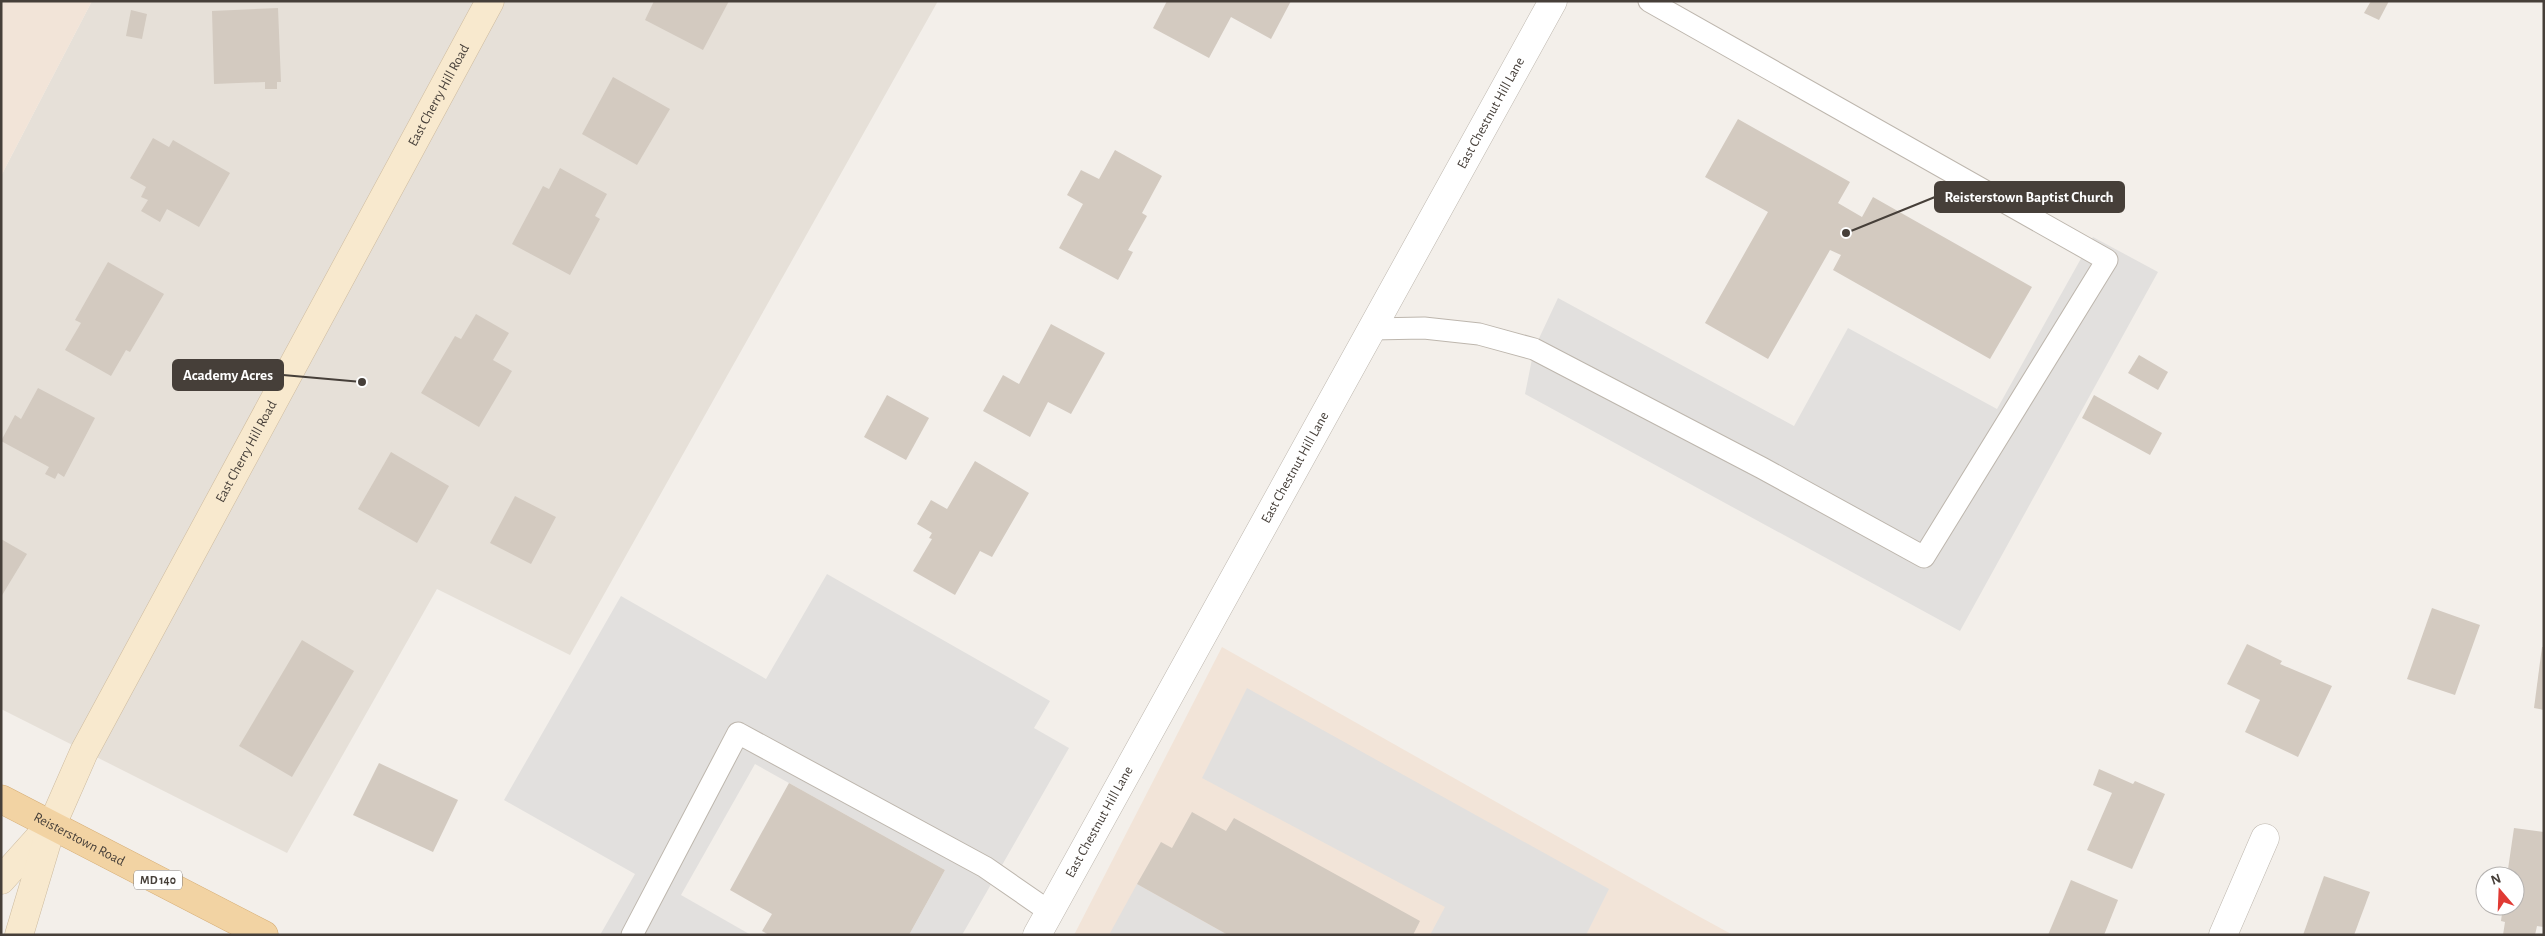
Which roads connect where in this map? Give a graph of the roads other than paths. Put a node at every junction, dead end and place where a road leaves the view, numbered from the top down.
1 (1553, 1) edge
2 (1649, 1) edge
3 (489, 2) edge
4 (1372, 329) junction
5 (1, 799) edge
6 (52, 825) junction
7 (2265, 838) dead end
8 (1, 880) edge
9 (1043, 923) edge
10 (19, 935) edge
11 (264, 935) edge
12 (632, 935) edge
13 (2223, 935) edge

1 - 4 street, East Chestnut Hill Lane
2 - 4 lane
3 - 6 main road, East Cherry Hill Road
4 - 9 street, East Chestnut Hill Lane
5 - 6 main road, Reisterstown Road / MD 140
6 - 8 main road
6 - 10 main road
6 - 11 main road, Reisterstown Road / MD 140
7 - 13 street
9 - 12 lane

